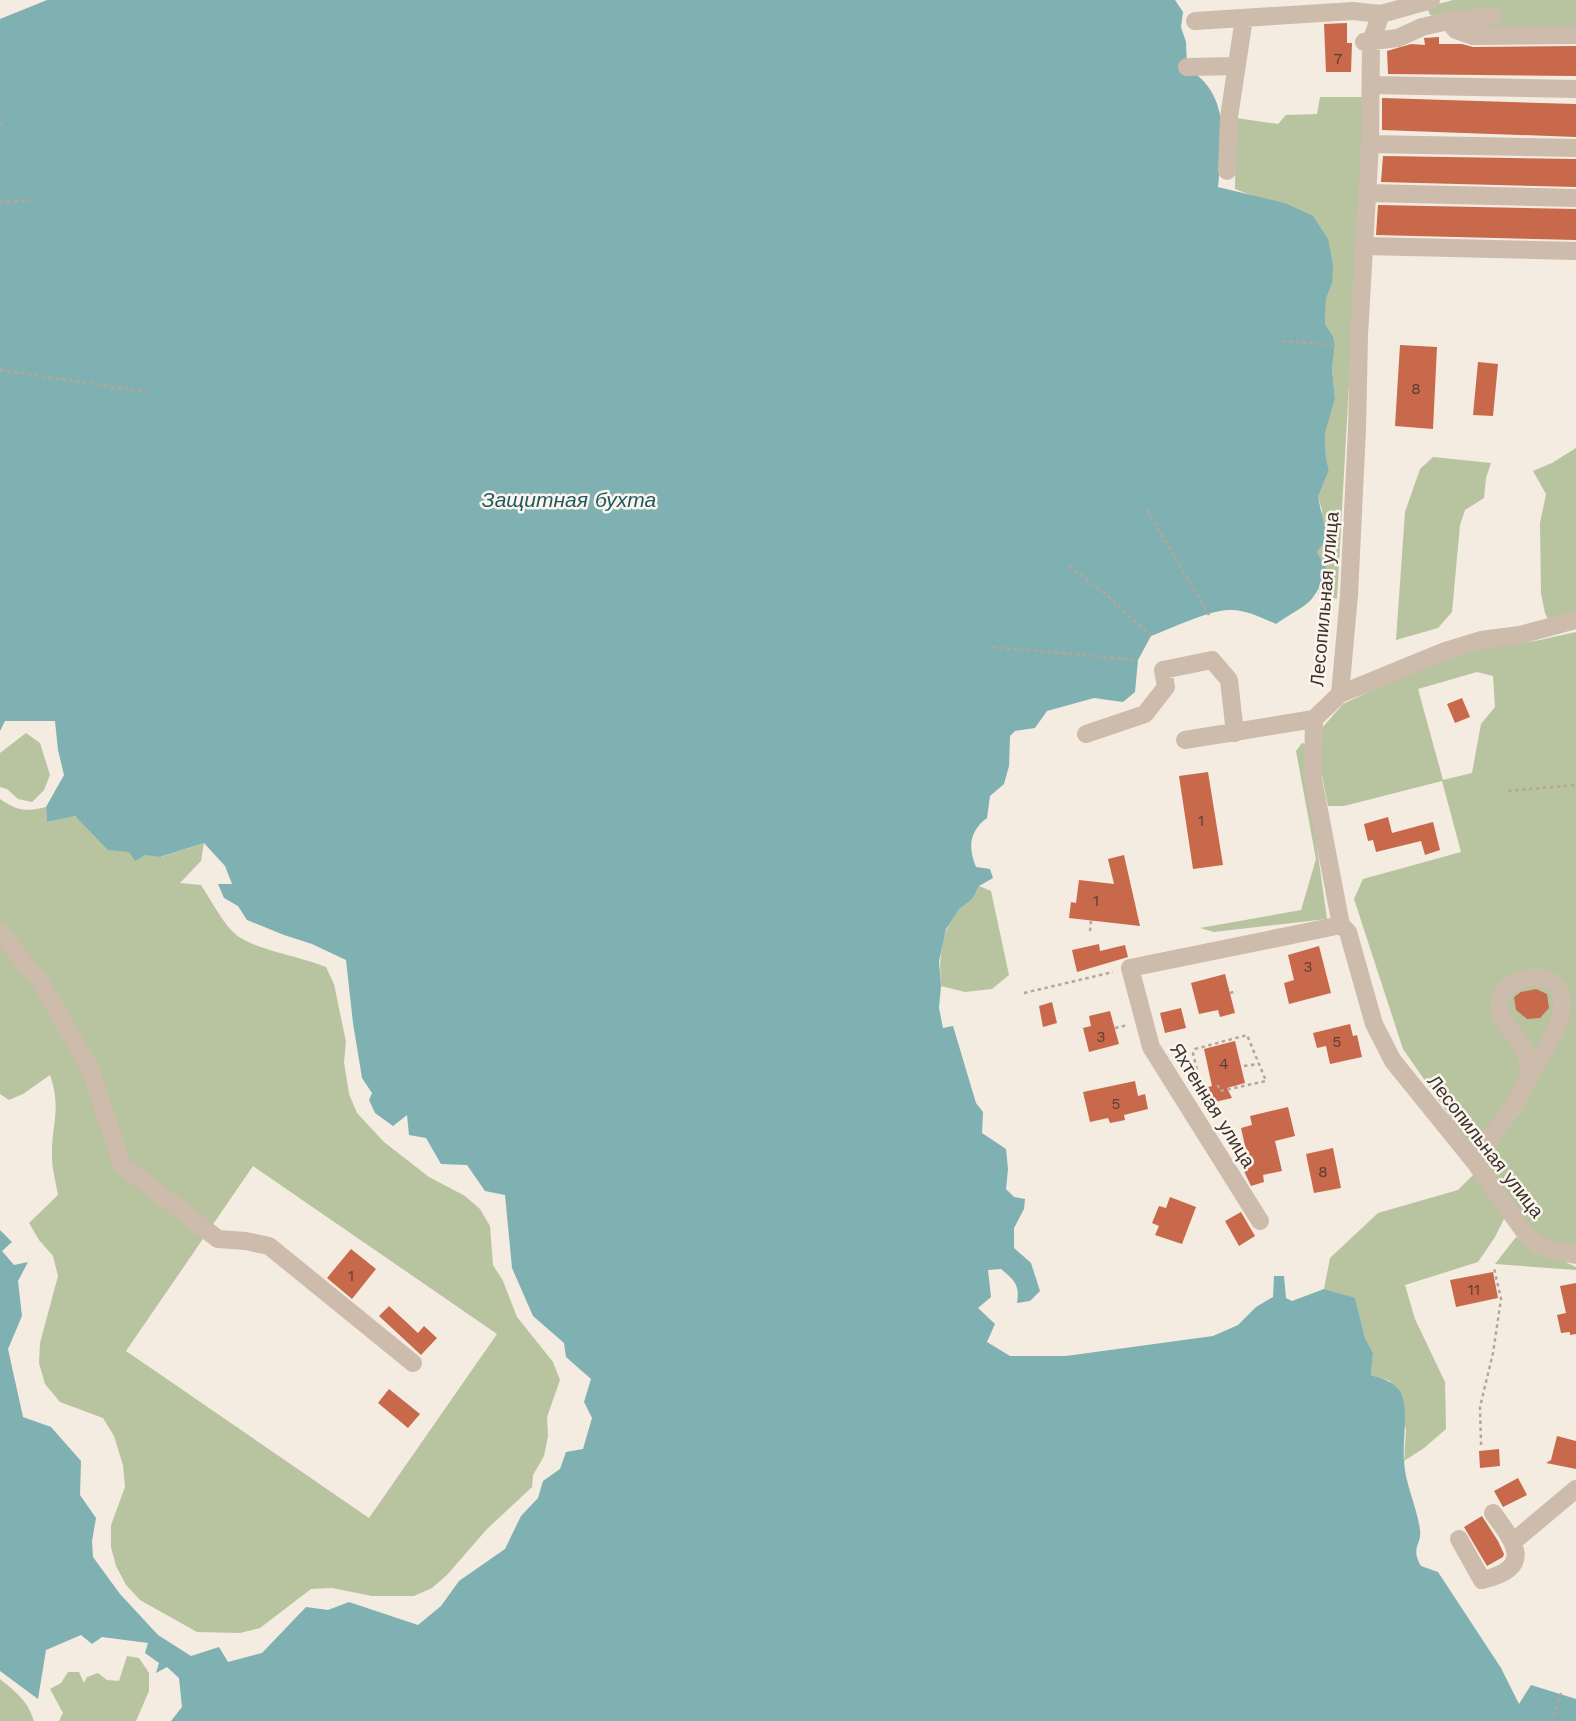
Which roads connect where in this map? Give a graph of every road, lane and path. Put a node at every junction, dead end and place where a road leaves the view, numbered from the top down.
1 (1426, 1) edge
2 (1349, 6) edge
3 (1493, 8) edge
4 (1381, 14) junction
5 (1244, 18) junction
6 (1195, 21) dead end
7 (1448, 21) junction
8 (1576, 35) edge
9 (1492, 36) junction
10 (1367, 41) junction
11 (1237, 66) junction
12 (1187, 67) dead end
13 (1371, 85) junction
14 (1576, 89) edge
15 (1370, 144) junction
16 (1576, 148) edge
17 (1227, 171) dead end
18 (1367, 193) junction
19 (1576, 198) edge
20 (37, 200) dead end
21 (0, 202) edge
22 (1365, 246) junction
23 (1576, 251) edge
24 (1282, 341) dead end
25 (1335, 345) dead end
26 (0, 370) edge
27 (149, 392) dead end
28 (1147, 510) dead end
29 (1069, 566) dead end
30 (1209, 615) dead end
31 (1576, 620) edge
32 (1151, 636) dead end
33 (992, 647) dead end
34 (1138, 660) dead end
35 (1340, 694) junction
36 (1314, 719) junction
37 (1235, 733) junction
38 (1086, 734) dead end
39 (1185, 740) dead end
40 (1576, 785) edge
41 (1508, 791) dead end
42 (1091, 920) dead end
43 (1341, 925) junction
44 (1090, 931) dead end
45 (0, 933) edge
46 (1130, 968) junction
47 (1237, 991) dead end
48 (1024, 993) dead end
49 (1230, 993) dead end
50 (1136, 1024) dead end
51 (1115, 1028) dead end
52 (1259, 1064) junction
53 (1244, 1066) dead end
54 (1530, 1074) junction
55 (1200, 1083) dead end
56 (1217, 1083) dead end
57 (1474, 1161) junction
58 (1260, 1221) dead end
59 (1576, 1255) edge
60 (1494, 1268) dead end
61 (413, 1363) dead end
62 (1481, 1445) dead end
63 (1576, 1489) edge
64 (1493, 1513) dead end
65 (1459, 1539) dead end
66 (1514, 1541) junction
67 (1561, 1693) dead end
68 (1553, 1716) dead end

1 - 4 street
2 - 4 street
2 - 5 street
3 - 7 street
3 - 9 street
4 - 10 street, Лесопильная улица
5 - 6 street
5 - 11 street
7 - 9 street
7 - 10 street
8 - 9 street
10 - 13 street, Лесопильная улица
11 - 12 street
11 - 17 street
13 - 14 street
13 - 15 street, Лесопильная улица
15 - 16 street
15 - 18 street, Лесопильная улица
18 - 19 street
18 - 22 street, Лесопильная улица
20 - 21 path
22 - 23 street
22 - 35 street, Лесопильная улица
24 - 25 path
26 - 27 path
28 - 30 path
29 - 32 path
31 - 35 street
33 - 34 path
35 - 36 street, Лесопильная улица
36 - 37 street
36 - 43 street, Лесопильная улица
37 - 38 street
37 - 39 street
40 - 41 path
42 - 44 path
43 - 46 street
43 - 57 street, Лесопильная улица
45 - 61 street
46 - 48 path
46 - 58 street, Яхтенная улица
47 - 49 path
50 - 51 path
52 - 53 path
52 - 55 path
52 - 56 path
54 - 54 street
54 - 57 street
57 - 59 street, Лесопильная улица
60 - 62 path
63 - 66 street
64 - 66 street
65 - 66 street
67 - 68 path

